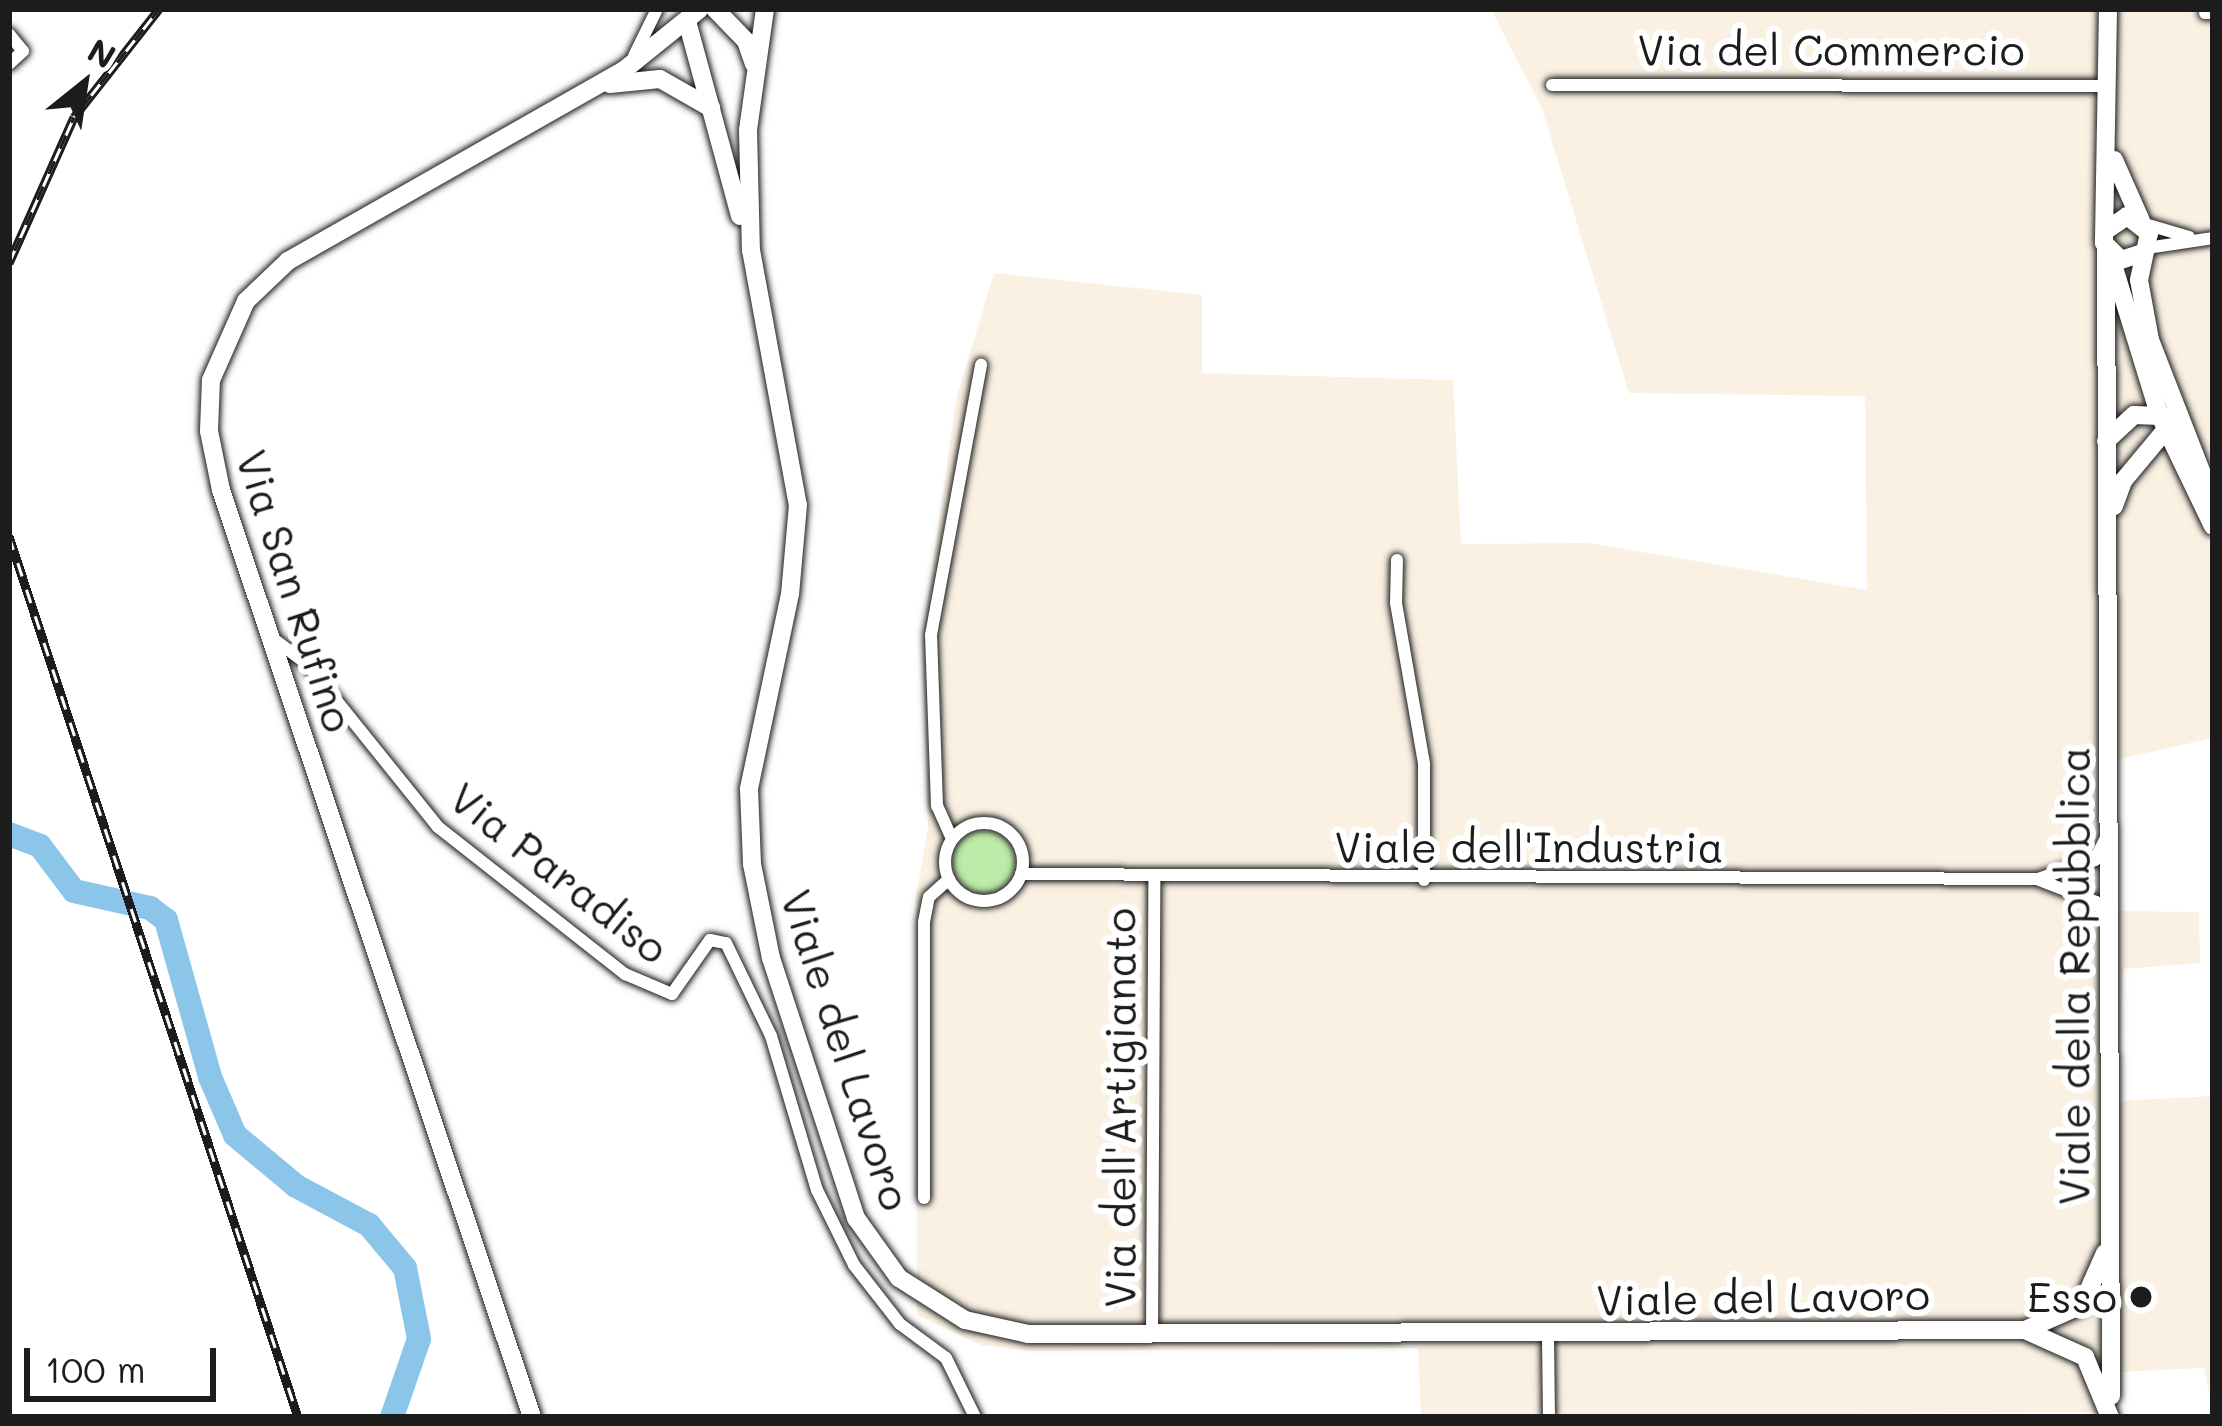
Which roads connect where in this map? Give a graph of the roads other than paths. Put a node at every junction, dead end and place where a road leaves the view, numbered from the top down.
1 (657, 9) edge
2 (715, 9) edge
3 (765, 9) edge
4 (2108, 9) edge
5 (689, 13) edge
6 (9, 34) edge
7 (9, 64) edge
8 (755, 69) junction
9 (624, 70) junction
10 (1552, 86) dead end
11 (2109, 86) junction
12 (594, 88) junction
13 (717, 115) junction
14 (2111, 153) junction
15 (2142, 222) junction
16 (2196, 238) junction
17 (2213, 238) edge
18 (2107, 245) junction
19 (751, 250) junction
20 (2146, 250) junction
21 (981, 364) dead end
22 (2166, 421) junction
23 (2105, 441) junction
24 (2134, 467) junction
25 (2188, 478) junction
26 (2213, 502) edge
27 (2213, 526) edge
28 (2110, 535) junction
29 (1397, 560) dead end
30 (270, 636) junction
31 (2110, 831) junction
32 (952, 839) junction
33 (2079, 868) junction
34 (1021, 874) junction
35 (949, 879) junction
36 (2038, 879) junction
37 (1154, 880) junction
38 (1424, 880) junction
39 (2110, 881) junction
40 (2071, 890) junction
41 (2110, 920) junction
42 (924, 1198) dead end
43 (2110, 1236) junction
44 (877, 1254) junction
45 (854, 1265) junction
46 (2066, 1316) junction
47 (2112, 1329) junction
48 (2025, 1330) junction
49 (1152, 1336) junction
50 (1548, 1336) junction
51 (2060, 1342) junction
52 (532, 1417) edge
53 (974, 1417) edge
54 (1549, 1417) edge
55 (2110, 1417) edge

1 - 9 street
2 - 8 street
3 - 8 street, Viale del Lavoro
4 - 11 street, Viale della Repubblica
5 - 9 street, Via San Rufino
5 - 13 street, Viale del Lavoro
6 - 7 street
8 - 19 street, Viale del Lavoro
9 - 12 street, Via San Rufino
10 - 11 street, Via del Commercio
11 - 14 street, Viale della Repubblica
12 - 13 street
12 - 30 street, Via San Rufino
13 - 19 street, Viale del Lavoro
14 - 15 street, Viale della Repubblica
14 - 18 street, Viale della Repubblica
15 - 16 street
15 - 18 street
15 - 20 street, Viale della Repubblica
16 - 17 street
16 - 20 street
18 - 20 street
18 - 22 street
18 - 23 street, Viale della Repubblica
19 - 44 street, Viale del Lavoro
20 - 22 street, Viale della Repubblica
21 - 32 street
22 - 23 street
22 - 24 street, Viale della Repubblica
22 - 25 street
22 - 26 street
23 - 28 street, Viale della Repubblica
24 - 25 street
24 - 28 street, Viale della Repubblica
25 - 27 street
28 - 31 street, Viale della Repubblica
29 - 38 street
30 - 45 street, Via Paradiso
30 - 52 street, Via San Rufino
31 - 33 street
31 - 39 street, Viale della Repubblica
32 - 34 street
32 - 35 street
33 - 36 street, Viale dell'Industria
33 - 39 street
34 - 35 street
34 - 37 street, Viale dell'Industria
35 - 42 street
36 - 38 street, Viale dell'Industria
36 - 40 street, Viale dell'Industria
37 - 38 street, Viale dell'Industria
37 - 49 street, Via dell'Artigianato
39 - 40 street
39 - 41 street, Viale della Repubblica
40 - 41 street, Viale dell'Industria
41 - 43 street, Viale della Repubblica
43 - 46 street
43 - 47 street, Viale della Repubblica
44 - 45 street
44 - 49 street, Viale del Lavoro
45 - 53 street, Via Paradiso
46 - 47 street
46 - 48 street
47 - 51 street
47 - 55 street, Viale della Repubblica
48 - 50 street, Viale del Lavoro
48 - 51 street
49 - 50 street, Viale del Lavoro
50 - 54 street
51 - 55 street

